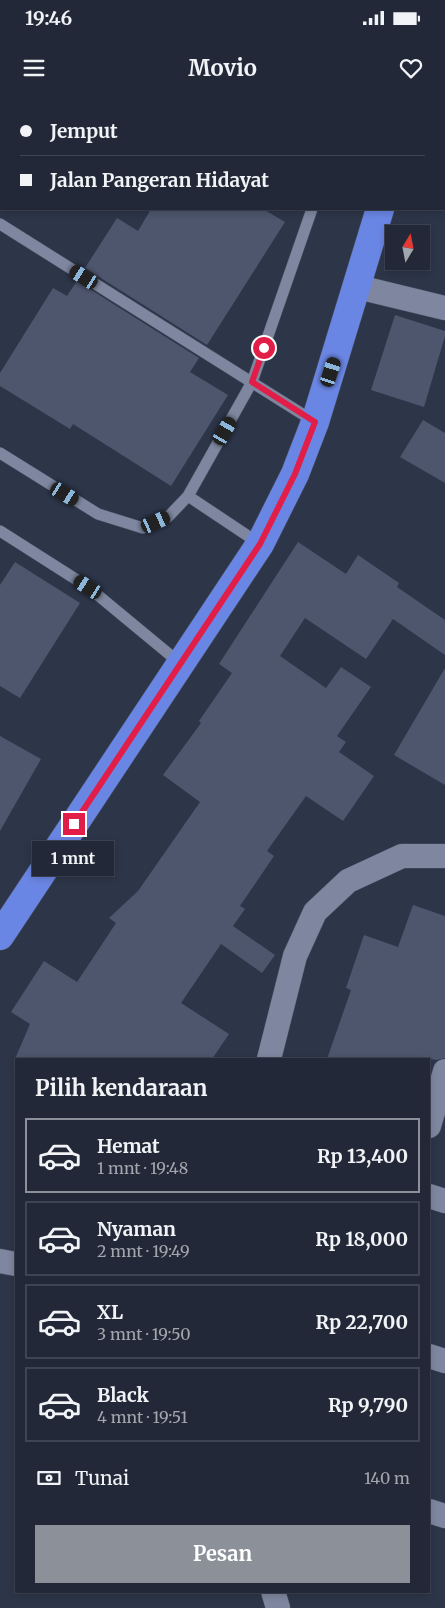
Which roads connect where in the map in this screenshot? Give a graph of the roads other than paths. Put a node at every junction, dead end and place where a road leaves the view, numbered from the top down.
1 (312, 210) edge
2 (380, 210) edge
3 (0, 224) edge
4 (358, 287) junction
5 (445, 308) edge
6 (252, 382) junction
7 (315, 422) junction
8 (0, 453) edge
9 (188, 496) junction
10 (0, 530) edge
11 (260, 544) junction
12 (181, 664) junction
13 (445, 856) edge
14 (0, 936) edge
15 (269, 1058) edge
16 (445, 1071) edge
17 (430, 1123) edge
18 (430, 1196) edge
19 (445, 1201) edge
20 (0, 1261) edge
21 (15, 1264) edge
22 (430, 1356) edge
23 (445, 1360) edge
24 (430, 1510) edge
25 (445, 1516) edge
26 (274, 1593) edge
27 (278, 1608) edge

1 - 6 lane
2 - 4 highway
3 - 6 lane
4 - 5 street
4 - 7 highway
6 - 7 lane
6 - 9 lane
7 - 11 highway
8 - 9 lane
9 - 11 lane
10 - 12 lane
11 - 12 highway
12 - 14 highway
13 - 15 street
16 - 17 street
18 - 19 street
20 - 21 street
22 - 23 street
24 - 25 street
26 - 27 street

